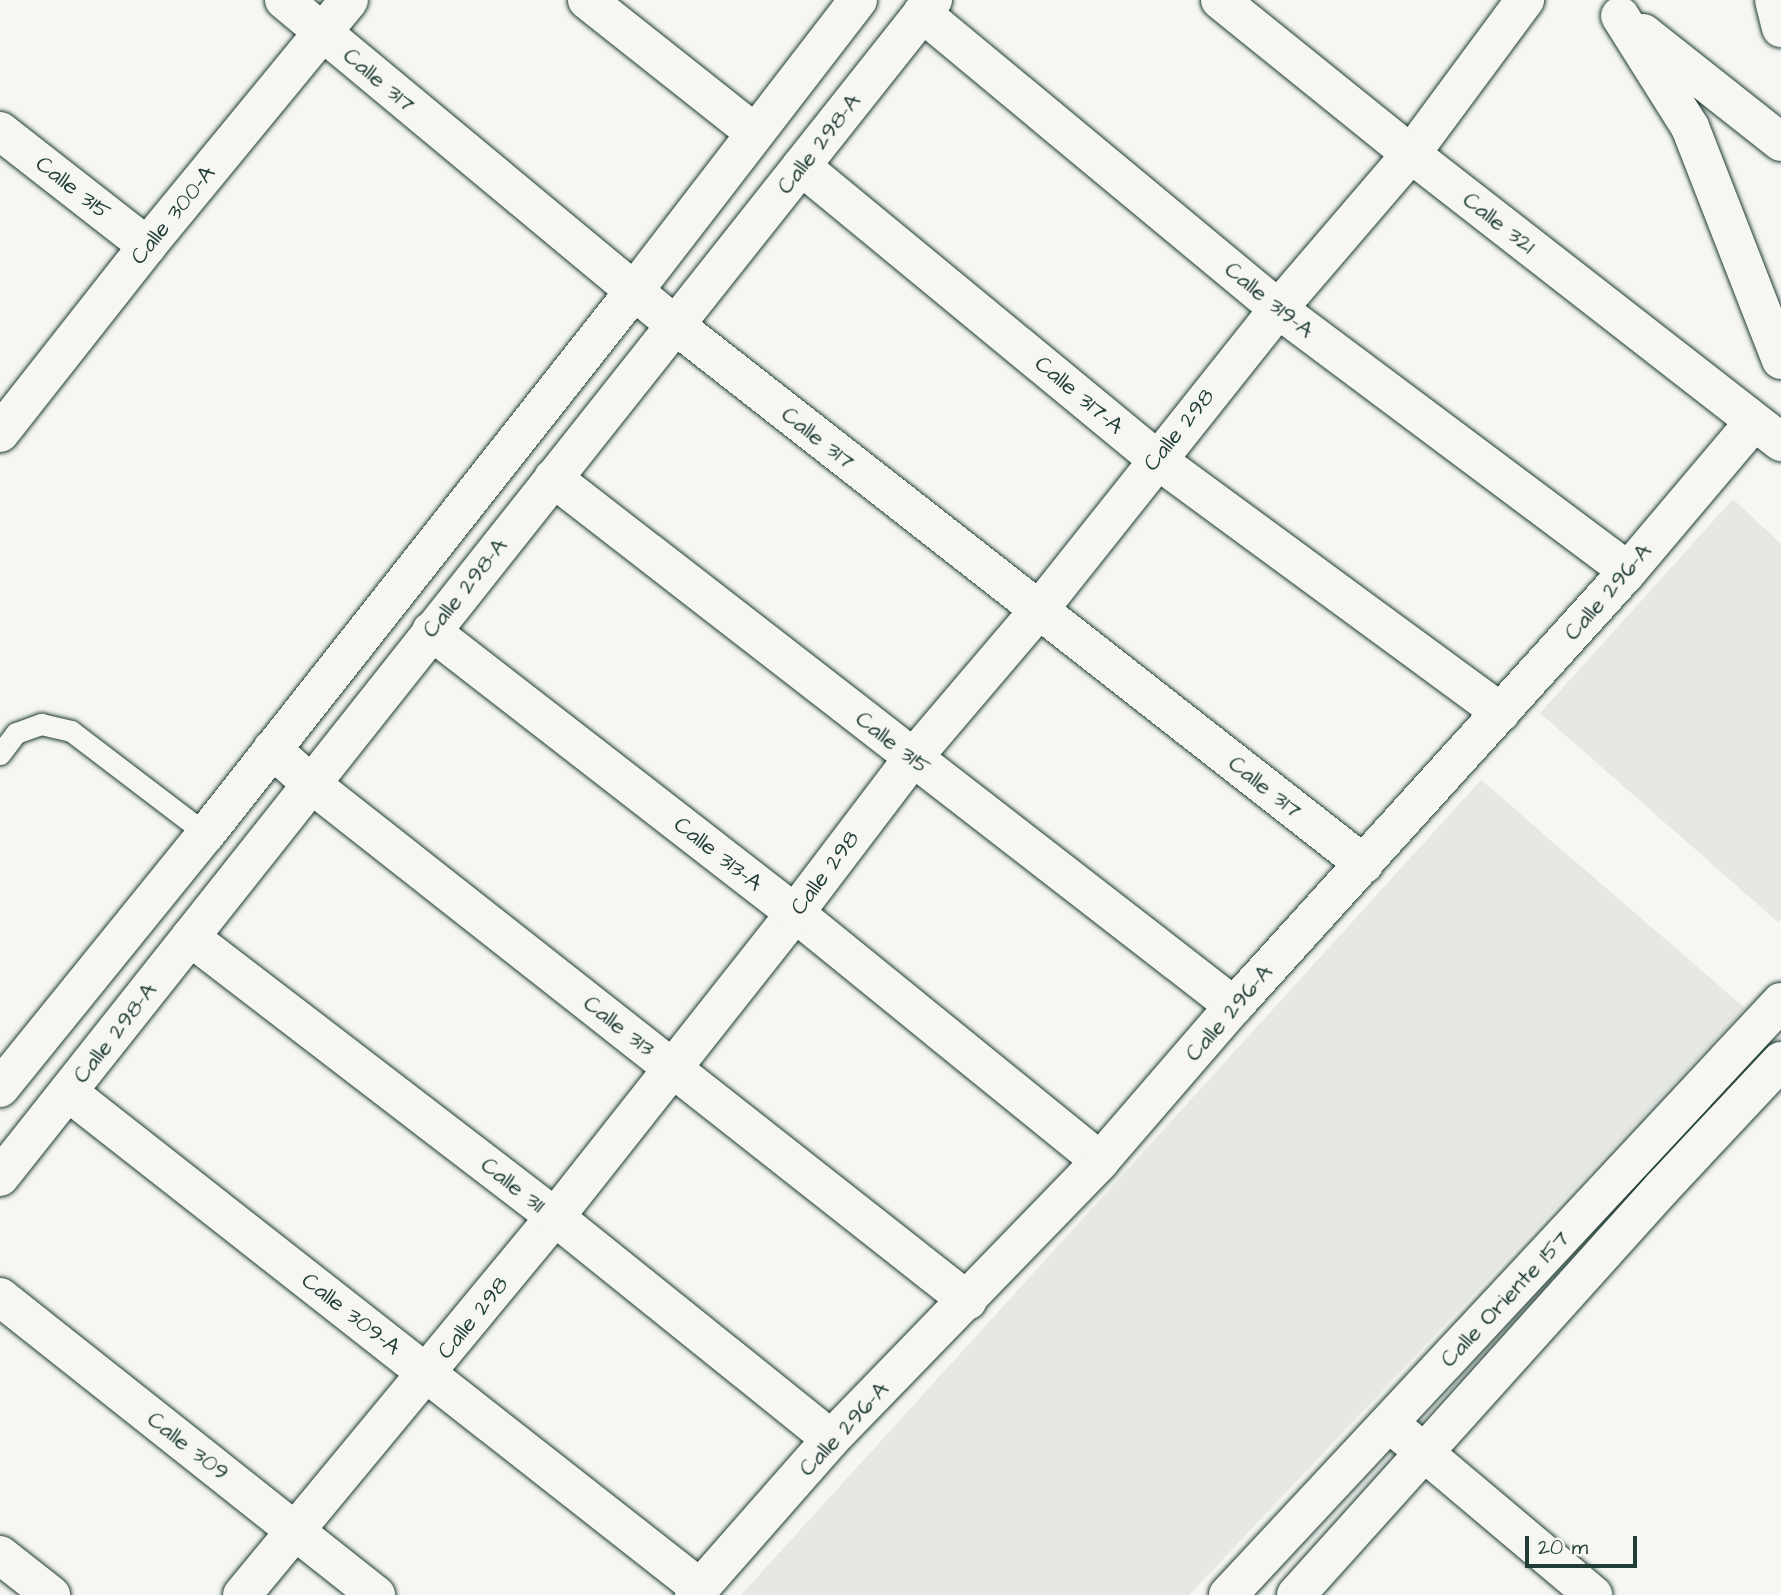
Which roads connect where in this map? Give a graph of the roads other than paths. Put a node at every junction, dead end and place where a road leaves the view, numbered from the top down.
1 (284, 0) edge
2 (349, 0) edge
3 (587, 0) edge
4 (858, 0) edge
5 (1220, 0) edge
6 (1525, 0) edge
7 (1774, 0) edge
8 (928, 6) edge
9 (1610, 8) edge
10 (1781, 28) edge
11 (323, 33) junction
12 (0, 131) edge
13 (755, 133) junction
14 (1781, 142) edge
15 (1411, 154) junction
16 (801, 166) junction
17 (147, 246) junction
18 (634, 290) junction
19 (1278, 309) junction
20 (675, 325) junction
21 (1781, 360) edge
22 (1767, 432) edge
23 (0, 433) edge
24 (1156, 459) junction
25 (553, 478) junction
26 (1628, 571) junction
27 (1038, 611) junction
28 (431, 631) junction
29 (1501, 712) junction
30 (272, 749) junction
31 (0, 754) edge
32 (912, 758) junction
33 (310, 783) junction
34 (206, 834) junction
35 (1364, 864) junction
36 (795, 913) junction
37 (190, 937) junction
38 (1781, 1002) edge
39 (1234, 1006) junction
40 (1781, 1061) edge
41 (672, 1068) junction
42 (0, 1088) edge
43 (68, 1093) junction
44 (1100, 1161) junction
45 (0, 1177) edge
46 (555, 1217) junction
47 (0, 1297) edge
48 (968, 1301) junction
49 (428, 1374) junction
50 (1389, 1423) junction
51 (831, 1439) junction
52 (1424, 1456) junction
53 (296, 1532) junction
54 (0, 1555) edge
55 (697, 1592) edge
56 (51, 1595) edge
57 (242, 1595) edge
58 (376, 1595) edge
59 (1227, 1595) edge
60 (1296, 1595) edge
61 (1593, 1595) edge

1 - 11 street, Calle 317
2 - 11 street, Calle 300-A
3 - 13 street
4 - 13 street
5 - 15 street, Calle 321
6 - 15 street, Calle 298
7 - 10 street
8 - 16 street, Calle 298-A
8 - 19 street, Calle 319-A
9 - 14 street
9 - 21 street
11 - 17 street, Calle 300-A
11 - 18 street, Calle 317
12 - 17 street, Calle 315
13 - 18 street
15 - 19 street, Calle 298
15 - 22 street, Calle 321
16 - 20 street, Calle 298-A
16 - 24 street, Calle 317-A
17 - 23 street, Calle 300-A
18 - 20 street, Calle 317
18 - 30 street
19 - 24 street, Calle 298
19 - 26 street, Calle 319-A
20 - 25 street, Calle 298-A
20 - 27 street, Calle 317
22 - 26 street, Calle 296-A
24 - 27 street, Calle 298
24 - 29 street, Calle 317-A
25 - 28 street, Calle 298-A
25 - 32 street, Calle 315
26 - 29 street, Calle 296-A
27 - 32 street, Calle 298
27 - 35 street, Calle 317
28 - 33 street, Calle 298-A
28 - 36 street, Calle 313-A
29 - 35 street, Calle 296-A
30 - 33 street, Calle 313
30 - 34 street
31 - 34 lane
32 - 36 street, Calle 298
32 - 39 street, Calle 315
33 - 37 street, Calle 298-A
33 - 41 street, Calle 313
34 - 42 street
35 - 39 street, Calle 296-A
36 - 41 street, Calle 298
36 - 44 street, Calle 313-A
37 - 43 street, Calle 298-A
37 - 46 street, Calle 311
38 - 50 street, Calle Oriente 157
39 - 44 street, Calle 296-A
40 - 52 street, Calle Oriente 157
41 - 46 street, Calle 298
41 - 48 street, Calle 313
43 - 45 street, Calle 298-A
43 - 49 street, Calle 309-A
44 - 48 street, Calle 296-A
46 - 49 street, Calle 298
46 - 51 street, Calle 311
47 - 53 street, Calle 309
48 - 51 street, Calle 296-A
49 - 53 street, Calle 298
49 - 55 street, Calle 309-A
50 - 52 street
50 - 59 street, Calle Oriente 157
51 - 55 street, Calle 296-A
52 - 60 street, Calle Oriente 157
52 - 61 street
53 - 57 street, Calle 298
53 - 58 street, Calle 309
54 - 56 street

